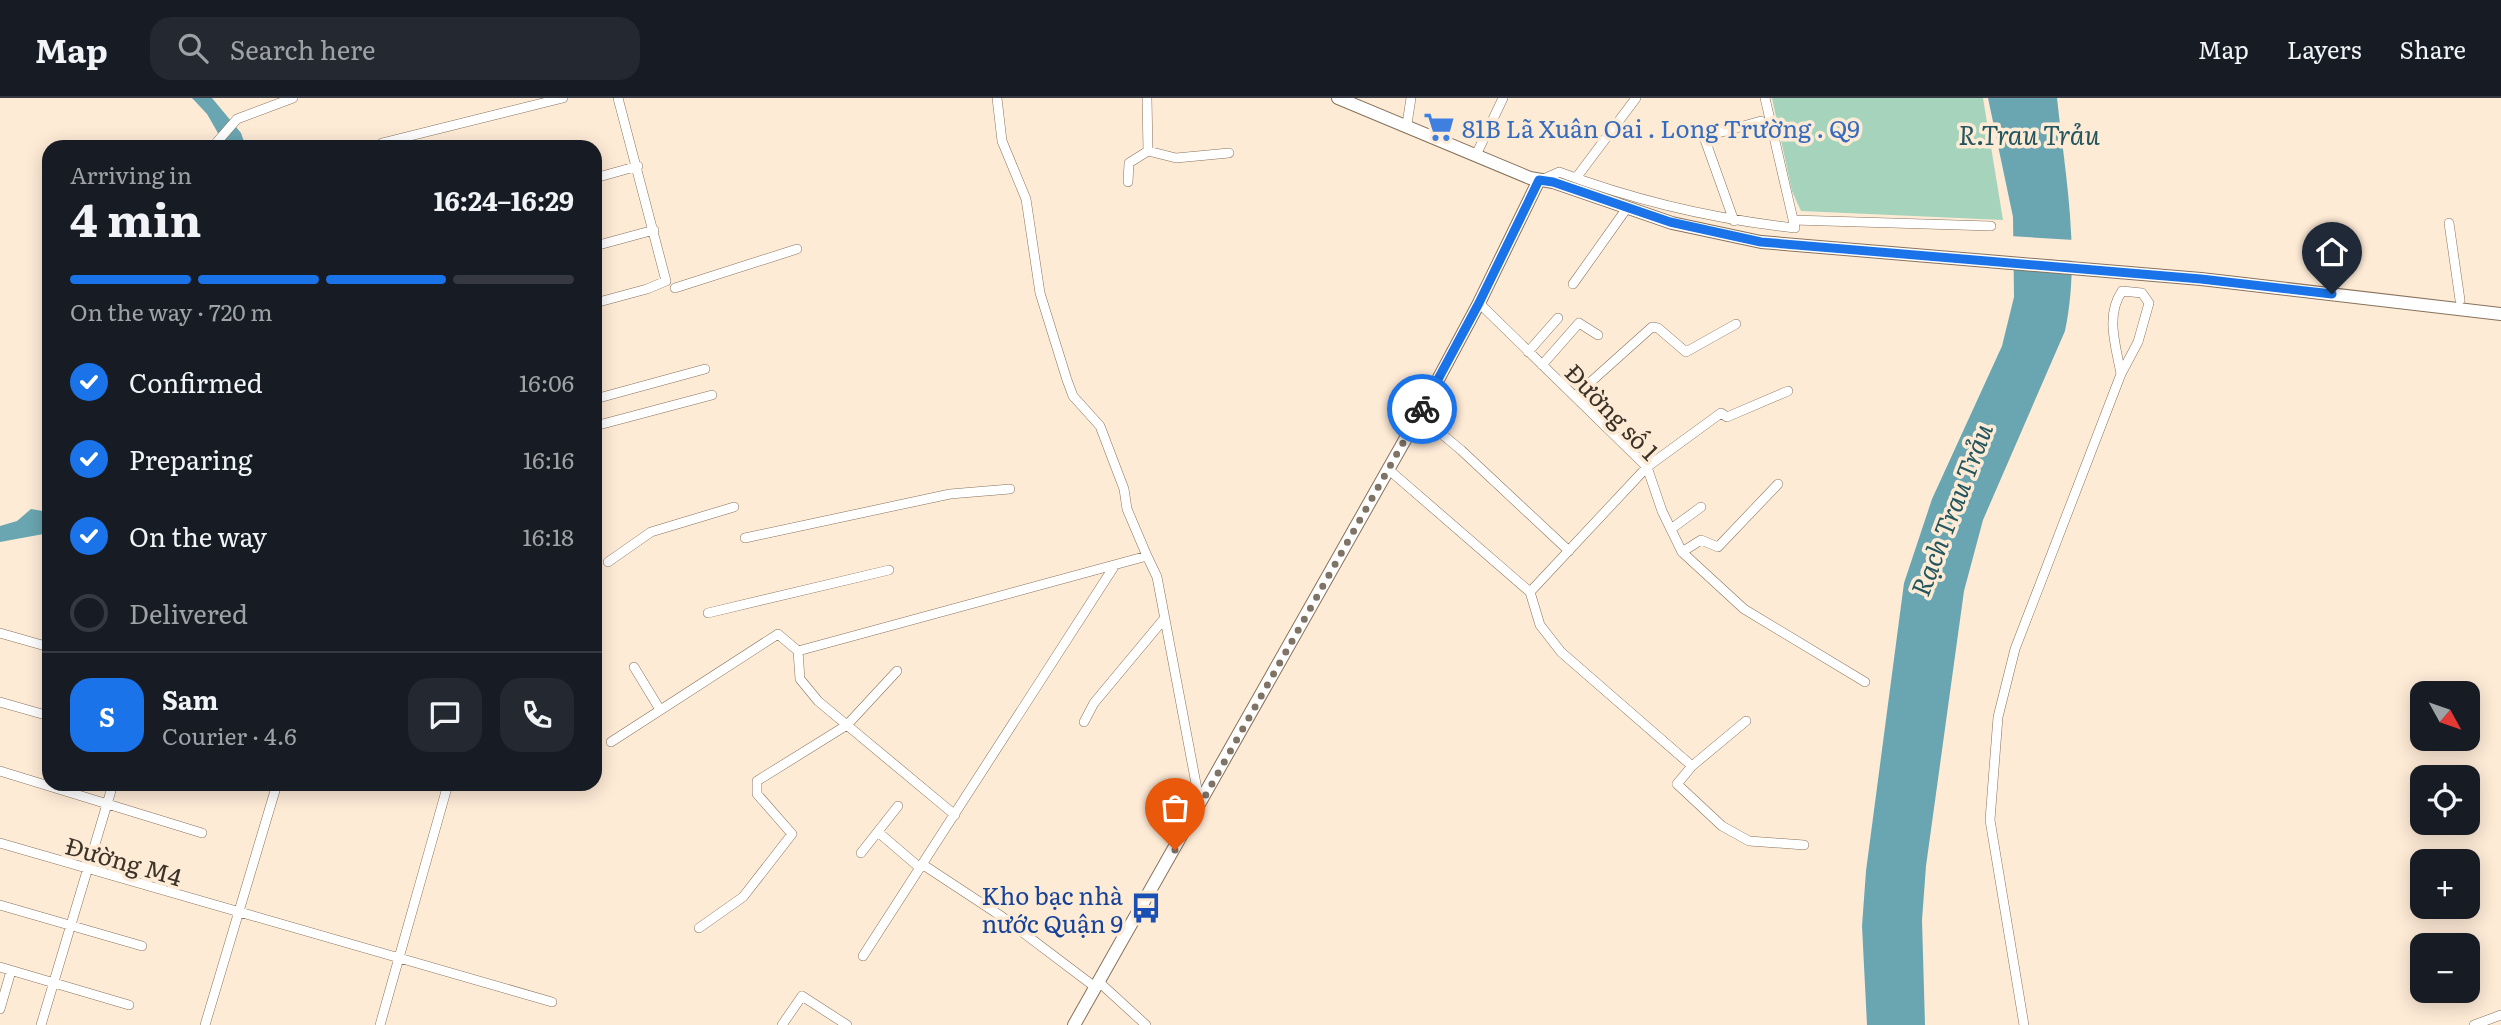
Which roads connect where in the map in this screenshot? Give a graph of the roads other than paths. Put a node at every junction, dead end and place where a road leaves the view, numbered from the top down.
1 (293, 98) edge
2 (563, 98) edge
3 (618, 98) edge
4 (998, 98) edge
5 (1147, 98) edge
6 (1338, 98) edge
7 (1411, 98) edge
8 (1503, 98) edge
9 (1636, 98) edge
10 (1765, 98) edge
11 (1761, 121) dead end
12 (1406, 124) junction
13 (220, 140) edge
14 (394, 140) edge
15 (1148, 151) junction
16 (1229, 153) dead end
17 (1476, 155) junction
18 (638, 166) junction
19 (602, 176) edge
20 (1576, 178) junction
21 (1539, 180) junction
22 (1128, 182) dead end
23 (1627, 208) junction
24 (1734, 221) junction
25 (2449, 223) dead end
26 (1794, 224) junction
27 (1992, 226) dead end
28 (654, 230) junction
29 (602, 244) edge
30 (797, 249) dead end
31 (1573, 284) dead end
32 (675, 288) dead end
33 (2460, 300) dead end
34 (602, 301) edge
35 (1479, 303) junction
36 (2501, 314) edge
37 (1558, 318) dead end
38 (1737, 324) dead end
39 (1598, 335) dead end
40 (1528, 352) junction
41 (1542, 365) junction
42 (705, 369) dead end
43 (2121, 374) junction
44 (1788, 391) dead end
45 (712, 395) dead end
46 (602, 397) edge
47 (1575, 397) junction
48 (1419, 415) junction
49 (602, 424) edge
50 (1647, 467) junction
51 (1388, 469) junction
52 (1779, 484) dead end
53 (1010, 489) dead end
54 (734, 507) dead end
55 (1701, 507) dead end
56 (1671, 529) junction
57 (745, 538) dead end
58 (1569, 551) junction
59 (1682, 552) junction
60 (1147, 556) junction
61 (608, 562) dead end
62 (1115, 565) junction
63 (889, 570) dead end
64 (1530, 592) junction
65 (708, 613) dead end
66 (1164, 619) junction
67 (0, 633) edge
68 (42, 645) edge
69 (798, 651) junction
70 (634, 667) dead end
71 (897, 671) dead end
72 (1865, 682) dead end
73 (0, 702) edge
74 (659, 708) junction
75 (42, 714) edge
76 (1746, 721) dead end
77 (1084, 722) dead end
78 (847, 724) junction
79 (611, 742) dead end
80 (1692, 766) junction
81 (0, 771) edge
82 (42, 783) edge
83 (68, 791) edge
84 (111, 791) edge
85 (275, 791) edge
86 (446, 791) edge
87 (108, 803) junction
88 (898, 806) dead end
89 (1200, 806) junction
90 (955, 815) junction
91 (878, 832) junction
92 (202, 833) dead end
93 (0, 843) edge
94 (1804, 845) dead end
95 (861, 853) dead end
96 (921, 866) junction
97 (88, 870) junction
98 (0, 905) edge
99 (239, 913) junction
100 (71, 926) junction
101 (699, 928) dead end
102 (142, 946) dead end
103 (863, 956) dead end
104 (398, 959) junction
105 (0, 967) edge
106 (11, 971) junction
107 (54, 983) junction
108 (1097, 984) junction
109 (552, 1002) dead end
110 (130, 1005) dead end
111 (0, 1009) edge
112 (2501, 1015) edge
113 (41, 1025) edge
114 (205, 1025) edge
115 (380, 1025) edge
116 (782, 1025) edge
117 (847, 1025) edge
118 (1074, 1025) edge
119 (1146, 1025) edge
120 (2024, 1025) edge
121 (2474, 1025) edge

1 - 13 street
2 - 14 street
3 - 18 street
4 - 60 street
5 - 15 street
6 - 12 main road
7 - 12 street
8 - 17 street
9 - 20 street
10 - 26 street
11 - 24 street
12 - 17 main road
15 - 16 street
15 - 22 street
17 - 21 main road
18 - 19 street
18 - 28 street
20 - 21 street
20 - 24 street
21 - 23 main road
21 - 35 main road
23 - 31 street
23 - 36 main road
24 - 26 street
25 - 33 street
26 - 27 street
28 - 29 street
28 - 34 street
30 - 32 street
35 - 40 street, Đường số 1
35 - 48 main road
37 - 40 street
38 - 47 street
39 - 41 street
40 - 41 street, Đường số 1
41 - 47 street, Đường số 1
42 - 46 street
43 - 43 street
43 - 120 street
44 - 50 street
45 - 49 street
47 - 50 street, Đường số 1
48 - 51 main road
48 - 58 street
50 - 56 street, Đường số 1
50 - 58 street
51 - 64 street
51 - 89 main road
52 - 59 street
53 - 57 street
54 - 61 street
55 - 56 street
56 - 59 street, Đường số 1
58 - 64 street
59 - 72 street, Đường số 1
60 - 62 street
60 - 66 street
62 - 69 street
62 - 90 street
63 - 65 street
64 - 80 street
66 - 77 street
66 - 89 street
67 - 68 street
69 - 74 street
69 - 78 street
70 - 74 street
71 - 78 street
73 - 75 street
74 - 79 street
76 - 80 street
78 - 90 street
78 - 101 street
80 - 94 street
81 - 82 street
83 - 87 street
84 - 87 street
85 - 99 street
86 - 104 street
87 - 92 street
87 - 97 street
88 - 91 street
89 - 108 main road
90 - 96 street
91 - 95 street
91 - 96 street
93 - 97 street, Đường M4
96 - 103 street
96 - 108 street
97 - 99 street, Đường M4
97 - 100 street
98 - 100 street
99 - 104 street, Đường M4
99 - 114 street
100 - 102 street
100 - 107 street
104 - 109 street, Đường M4
104 - 115 street
105 - 106 street
106 - 107 street
106 - 111 street
107 - 110 street
107 - 113 street
108 - 118 main road
108 - 119 street
112 - 121 street
116 - 117 street

